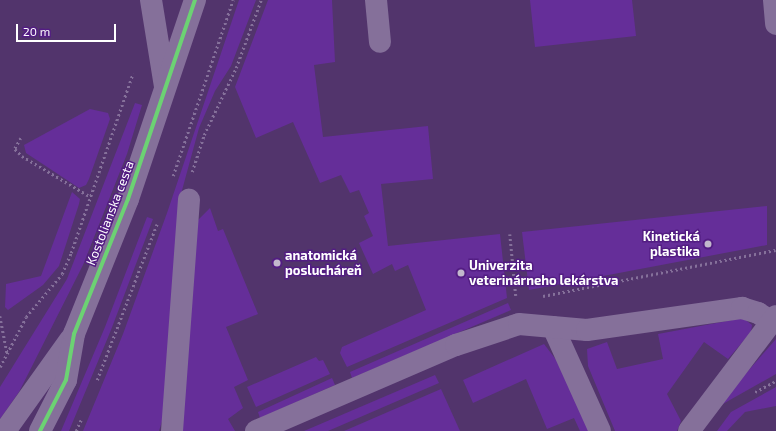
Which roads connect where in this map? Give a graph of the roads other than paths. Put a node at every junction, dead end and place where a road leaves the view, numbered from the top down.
1 (151, 0) edge
2 (195, 0) edge
3 (376, 0) edge
4 (774, 0) edge
5 (776, 24) edge
6 (380, 42) dead end
7 (165, 89) junction
8 (189, 200) road end
9 (774, 319) edge
10 (553, 327) junction
11 (74, 334) junction
12 (5, 431) edge
13 (40, 431) edge
14 (172, 431) edge
15 (256, 431) edge
16 (600, 431) edge
17 (689, 431) edge

1 - 7 street
2 - 7 street, Kostolianska cesta
3 - 6 street
4 - 5 street
7 - 11 street, Kostolianska cesta
8 - 14 street
9 - 10 street
9 - 17 street
10 - 15 street
10 - 16 street
11 - 12 street, Kostolianska cesta
11 - 13 street, Kostolianska cesta

